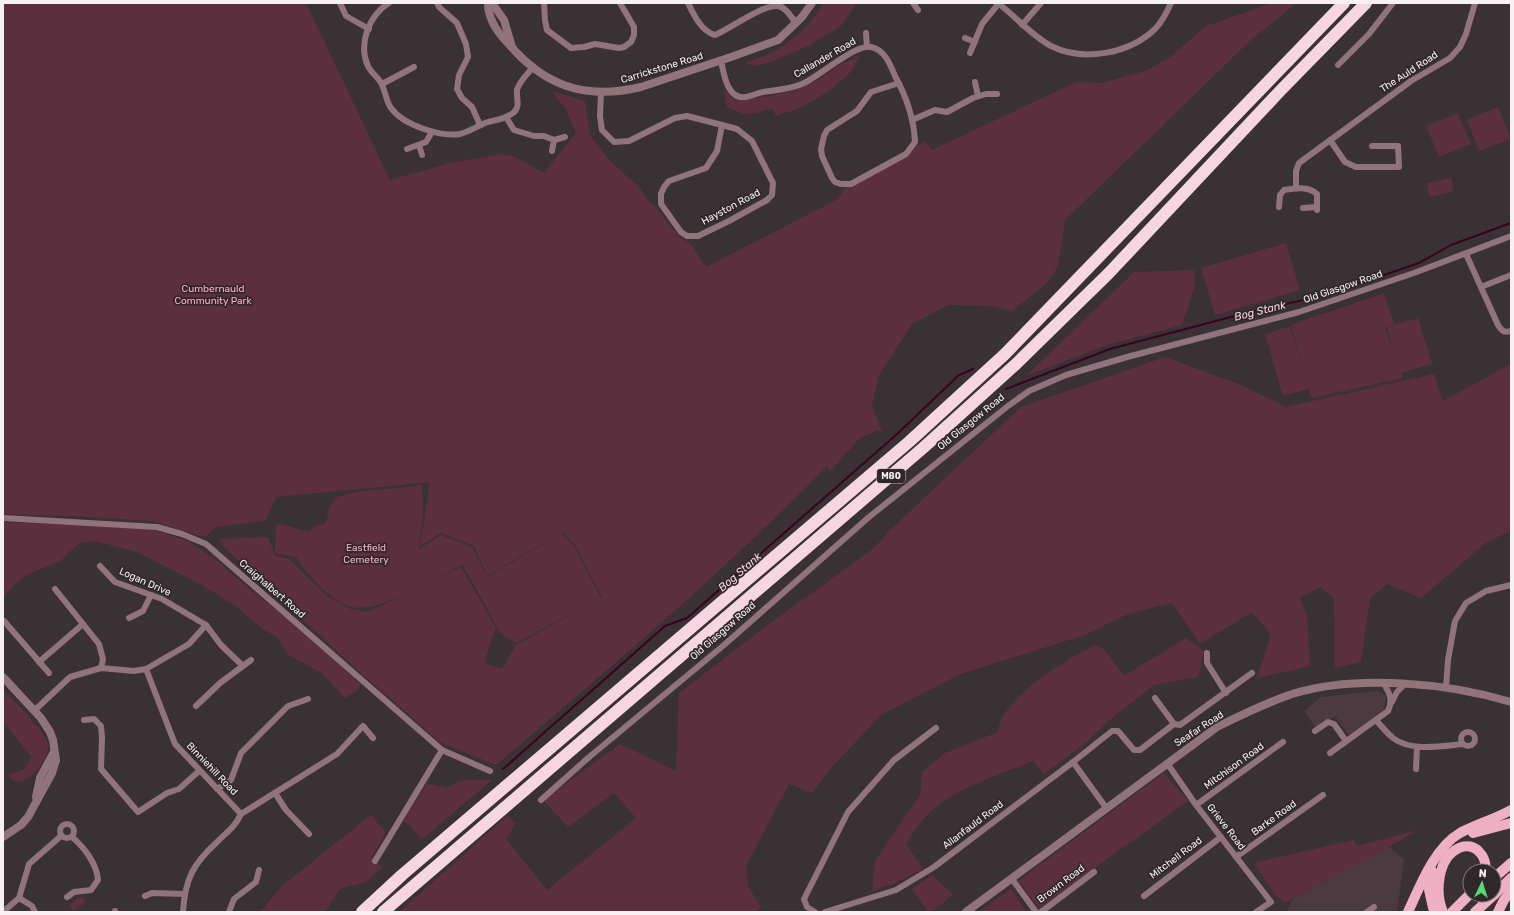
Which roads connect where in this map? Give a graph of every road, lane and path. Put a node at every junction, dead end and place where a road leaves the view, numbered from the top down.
1 (340, 3) edge
2 (389, 3) edge
3 (436, 3) edge
4 (488, 3) edge
5 (492, 3) edge
6 (544, 3) edge
7 (620, 3) edge
8 (688, 3) edge
9 (812, 3) edge
10 (913, 3) edge
11 (999, 3) edge
12 (1041, 3) edge
13 (1171, 3) edge
14 (1344, 3) edge
15 (1366, 3) edge
16 (1393, 3) edge
17 (1475, 3) edge
18 (918, 10) dead end
19 (796, 23) junction
20 (1022, 25) junction
21 (368, 29) junction
22 (866, 33) dead end
23 (964, 38) dead end
24 (975, 42) junction
25 (867, 47) junction
26 (512, 48) junction
27 (970, 53) dead end
28 (721, 61) junction
29 (1338, 65) dead end
30 (414, 67) dead end
31 (532, 68) junction
32 (975, 82) dead end
33 (899, 83) junction
34 (382, 84) junction
35 (601, 93) junction
36 (997, 94) dead end
37 (978, 96) junction
38 (506, 117) junction
39 (912, 120) junction
40 (480, 125) junction
41 (722, 125) junction
42 (432, 132) junction
43 (565, 137) dead end
44 (554, 140) junction
45 (1330, 140) junction
46 (419, 145) junction
47 (1372, 146) dead end
48 (407, 149) dead end
49 (552, 151) dead end
50 (422, 155) dead end
51 (1296, 188) junction
52 (1279, 207) dead end
53 (1303, 208) dead end
54 (1511, 236) edge
55 (1466, 254) junction
56 (1511, 275) edge
57 (1481, 287) junction
58 (1511, 331) edge
59 (3, 518) edge
60 (100, 566) dead end
61 (1511, 585) edge
62 (55, 589) dead end
63 (151, 595) junction
64 (129, 618) dead end
65 (4, 621) edge
66 (83, 624) junction
67 (206, 625) junction
68 (1207, 653) dead end
69 (251, 660) dead end
70 (39, 662) junction
71 (243, 666) junction
72 (101, 668) junction
73 (146, 669) junction
74 (49, 673) dead end
75 (1252, 673) dead end
76 (3, 677) edge
77 (1384, 684) junction
78 (1406, 684) junction
79 (1446, 687) junction
80 (1226, 692) junction
81 (1155, 698) dead end
82 (308, 699) dead end
83 (1392, 702) junction
84 (1511, 702) edge
85 (196, 706) dead end
86 (34, 710) junction
87 (84, 720) dead end
88 (1376, 720) junction
89 (1174, 724) junction
90 (936, 728) dead end
91 (1315, 731) dead end
92 (373, 738) dead end
93 (1346, 741) junction
94 (1283, 742) dead end
95 (1463, 744) dead end
96 (1417, 747) junction
97 (442, 750) junction
98 (1330, 753) dead end
99 (1073, 762) junction
100 (1167, 763) junction
101 (1416, 769) dead end
102 (199, 771) junction
103 (490, 771) dead end
104 (217, 789) junction
105 (275, 793) junction
106 (1323, 795) dead end
107 (541, 800) dead end
108 (1196, 805) junction
109 (1107, 808) junction
110 (1511, 810) edge
111 (241, 814) junction
112 (1511, 823) edge
113 (309, 834) dead end
114 (61, 836) junction
115 (3, 837) edge
116 (72, 837) junction
117 (1221, 837) junction
118 (1452, 840) junction
119 (1440, 852) junction
120 (1236, 857) junction
121 (374, 861) dead end
122 (1484, 863) edge
123 (1511, 863) edge
124 (259, 870) dead end
125 (1502, 871) edge
126 (1094, 872) dead end
127 (1511, 878) edge
128 (1012, 879) junction
129 (1506, 889) edge
130 (184, 894) junction
131 (67, 896) dead end
132 (145, 896) dead end
133 (1144, 896) dead end
134 (19, 898) junction
135 (1462, 902) edge
136 (1467, 903) edge
137 (1485, 903) edge
138 (1374, 907) dead end
139 (3, 912) edge
140 (35, 912) edge
141 (183, 912) edge
142 (229, 912) edge
143 (362, 912) edge
144 (383, 912) edge
145 (814, 912) edge
146 (825, 912) edge
147 (966, 912) edge
148 (1036, 912) edge
149 (1040, 912) edge
150 (1256, 912) edge
151 (1367, 912) edge
152 (1408, 912) edge
153 (1434, 912) edge
154 (1443, 912) edge
155 (1452, 912) edge
156 (1457, 912) edge
157 (1475, 912) edge
158 (1498, 912) edge

1 - 21 street
2 - 21 street
3 - 40 street
4 - 26 street, Carrickstone Road
5 - 26 street, Carrickstone Road
6 - 7 street
8 - 19 street
9 - 19 street, Carrickstone Road
10 - 18 street
11 - 20 street
11 - 24 street
12 - 20 street
13 - 20 street
14 - 143 highway, M80
15 - 144 highway, M80
16 - 29 street
17 - 45 street, The Auld Road
19 - 28 street, Carrickstone Road
21 - 34 street
22 - 25 street, Callander Road
23 - 24 street
24 - 27 street
25 - 28 street, Callander Road
25 - 33 street, Callander Road
26 - 31 street, Carrickstone Road
28 - 35 street, Carrickstone Road
30 - 34 street
31 - 35 street, Carrickstone Road
31 - 38 street
32 - 37 street
33 - 39 street, Callander Road
33 - 39 street, Callander Road
34 - 42 street
35 - 41 street, Hayston Road
36 - 37 street
37 - 39 street
38 - 40 street
38 - 44 street
40 - 42 street
41 - 41 street, Hayston Road
42 - 46 street
43 - 44 street
44 - 49 street
45 - 47 street
45 - 51 street, The Auld Road
46 - 48 street
46 - 50 street
51 - 52 street
51 - 53 street
54 - 55 street, Old Glasgow Road
55 - 57 street
55 - 107 street, Old Glasgow Road
56 - 57 street
57 - 58 street
59 - 97 street, Craighalbert Road
60 - 63 street, Logan Drive
61 - 79 street
62 - 66 street
63 - 64 street
63 - 67 street, Logan Drive
65 - 70 street
66 - 70 street
66 - 72 street
67 - 71 street, Logan Drive
67 - 73 street
68 - 80 street
69 - 71 street
70 - 74 street
71 - 85 street
72 - 73 street
72 - 86 street
73 - 102 street, Binniehill Road
75 - 80 street, Allanfauld Road
76 - 86 street
77 - 78 street, Seafar Road
77 - 83 street
77 - 100 street, Seafar Road
78 - 79 street, Seafar Road
78 - 83 street
79 - 84 street, Seafar Road
80 - 89 street, Allanfauld Road
81 - 89 street
82 - 104 street
83 - 88 street
86 - 115 street
87 - 102 street
88 - 93 street
88 - 96 street
89 - 99 street, Allanfauld Road
90 - 145 street
91 - 93 street
92 - 105 street
93 - 98 street
94 - 108 street, Mitchison Road
95 - 96 street
96 - 101 street
97 - 103 street, Craighalbert Road
97 - 121 street
99 - 109 street
99 - 146 street, Allanfauld Road
100 - 108 street, Grieve Road
100 - 109 street, Seafar Road
102 - 104 street, Binniehill Road
104 - 111 street, Binniehill Road
105 - 111 street
105 - 113 street
106 - 120 street, Barke Road
108 - 117 street, Grieve Road
109 - 128 street, Seafar Road
110 - 118 main road
111 - 130 street
112 - 118 main road
114 - 116 street
114 - 116 street
114 - 134 street
116 - 131 street
117 - 120 street, Grieve Road
117 - 133 street, Mitchell Road
118 - 119 main road
119 - 152 main road
119 - 153 main road
120 - 150 street, Grieve Road
122 - 154 main road
123 - 125 main road
124 - 142 street
126 - 149 street, Brown Road
127 - 129 main road
128 - 147 street, Seafar Road
128 - 148 street, Brown Road
129 - 158 main road
130 - 132 street
130 - 141 street
134 - 139 street
134 - 140 street
135 - 155 main road
136 - 156 main road
137 - 157 main road
138 - 151 street

